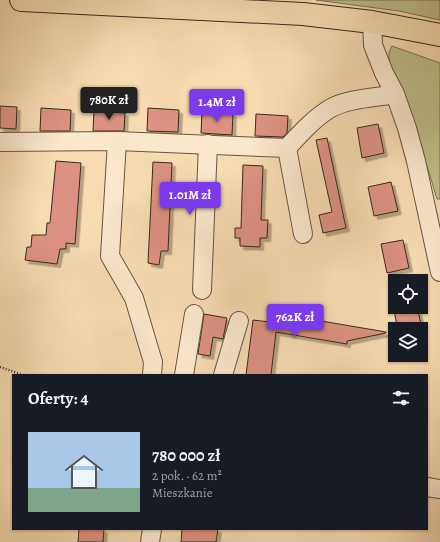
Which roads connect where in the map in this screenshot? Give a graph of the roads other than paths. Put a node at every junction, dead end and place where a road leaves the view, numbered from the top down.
1 (21, 0) edge
2 (372, 22) junction
3 (419, 31) junction
4 (440, 35) edge
5 (440, 40) edge
6 (395, 94) junction
7 (118, 141) junction
8 (0, 142) edge
9 (208, 144) junction
10 (287, 148) junction
11 (303, 234) dead end
12 (440, 272) edge
13 (202, 290) dead end
14 (194, 314) dead end
15 (239, 321) dead end
16 (152, 374) edge
17 (184, 374) edge
18 (223, 374) edge
19 (428, 487) edge
20 (440, 489) edge
21 (152, 530) edge
22 (150, 542) edge

1 - 2 main road
2 - 3 main road
2 - 6 street
3 - 4 main road
3 - 5 street
6 - 10 street
6 - 12 street
7 - 8 street
7 - 9 street
7 - 16 street
9 - 10 street
9 - 13 street
10 - 11 street
14 - 17 street
15 - 18 street
19 - 20 street
21 - 22 street

